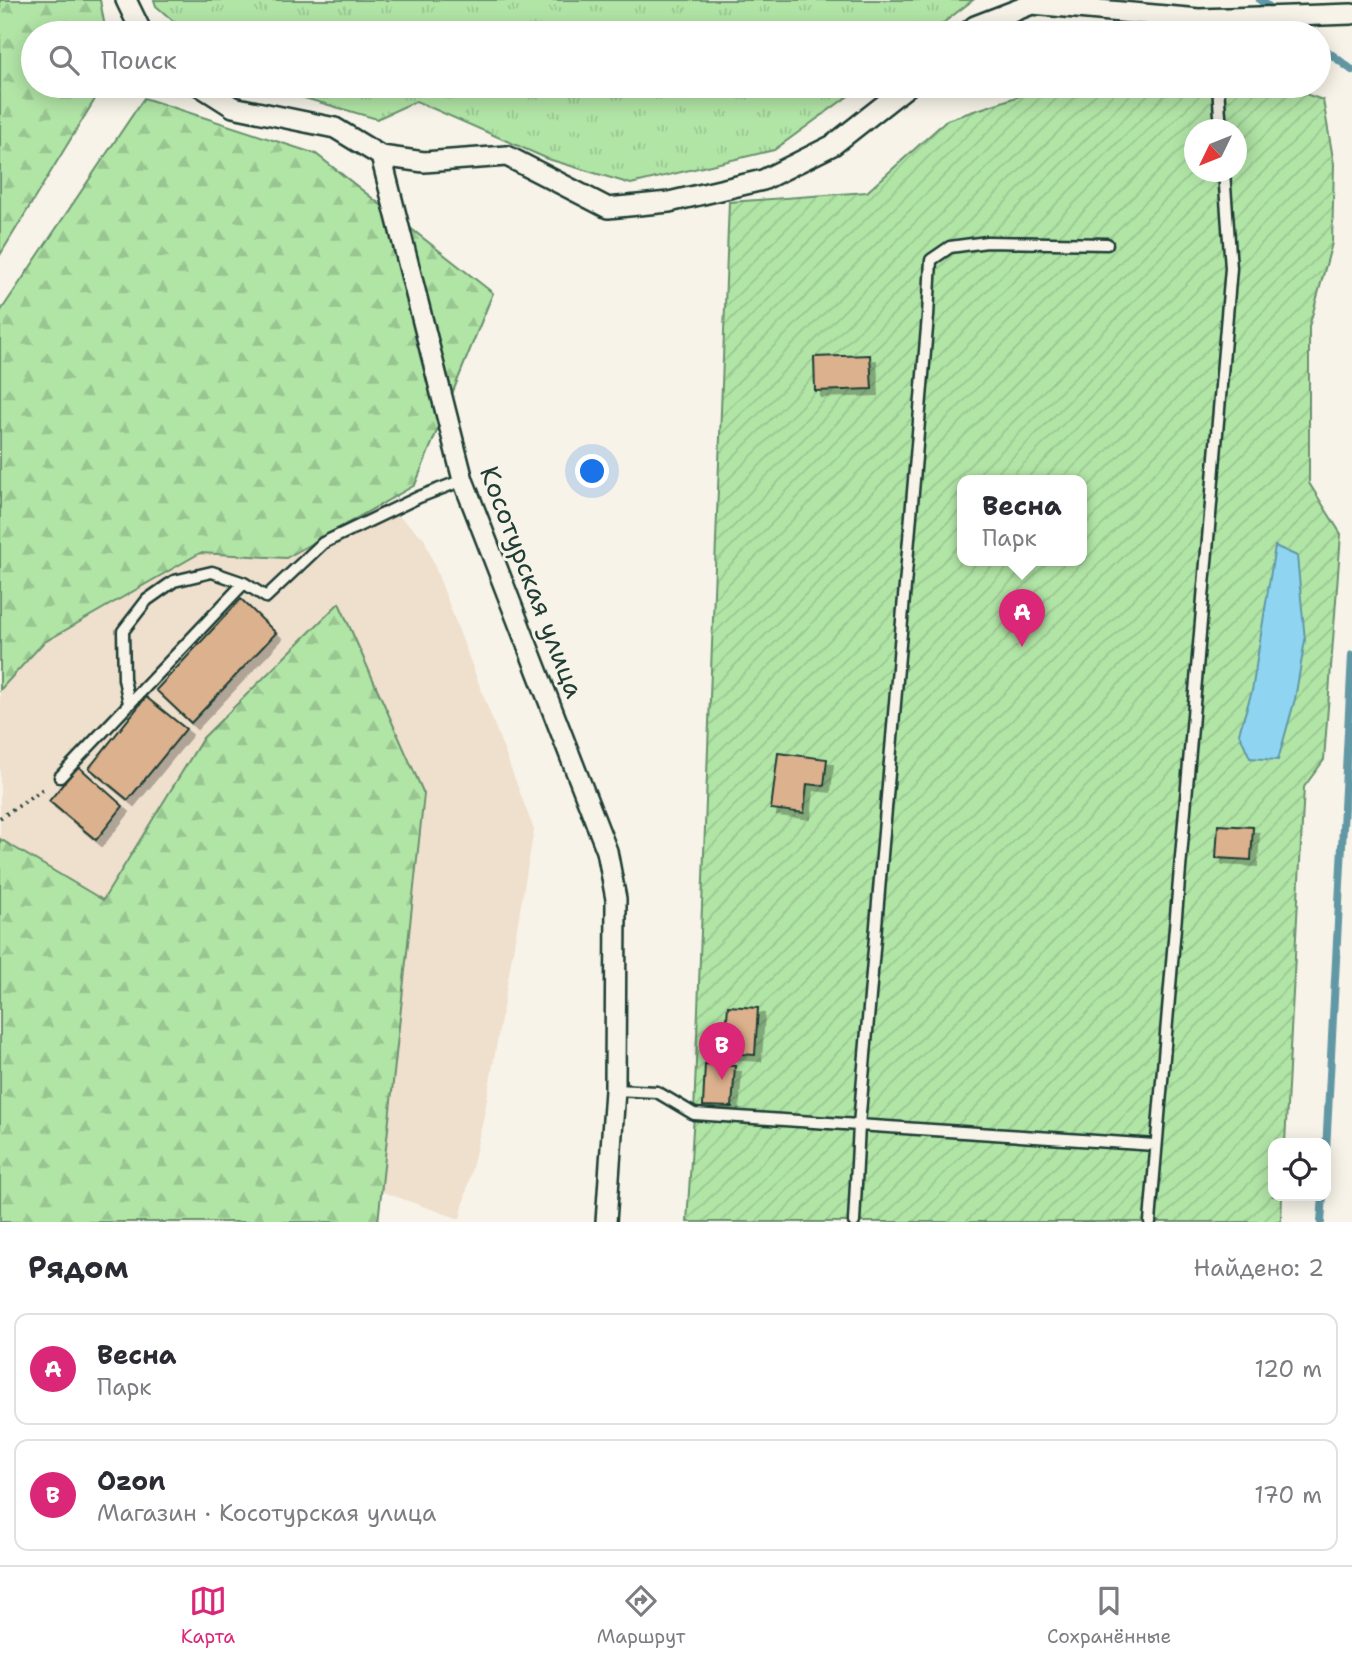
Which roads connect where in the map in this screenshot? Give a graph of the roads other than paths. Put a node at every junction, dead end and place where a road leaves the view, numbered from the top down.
1 (126, 0) edge
2 (1352, 14) edge
3 (136, 21) edge
4 (988, 21) edge
5 (1163, 21) edge
6 (1238, 21) edge
7 (219, 98) edge
8 (893, 98) edge
9 (1219, 98) edge
10 (1220, 119) edge
11 (381, 156) junction
12 (1225, 182) edge
13 (1107, 244) dead end
14 (463, 480) junction
15 (244, 583) junction
16 (129, 703) junction
17 (60, 777) dead end
18 (615, 1090) junction
19 (859, 1125) junction
20 (1155, 1145) junction
21 (606, 1222) edge
22 (854, 1222) edge
23 (1150, 1222) edge

1 - 3 street
2 - 6 street
4 - 5 street
7 - 11 street
8 - 11 street
9 - 10 lane
11 - 14 street, Косотурская улица
12 - 20 lane
13 - 19 lane
14 - 15 lane
14 - 18 street, Косотурская улица
15 - 16 lane
15 - 16 lane
16 - 17 lane
18 - 19 lane
18 - 21 street, Косотурская улица
19 - 20 lane
19 - 22 lane
20 - 23 lane

